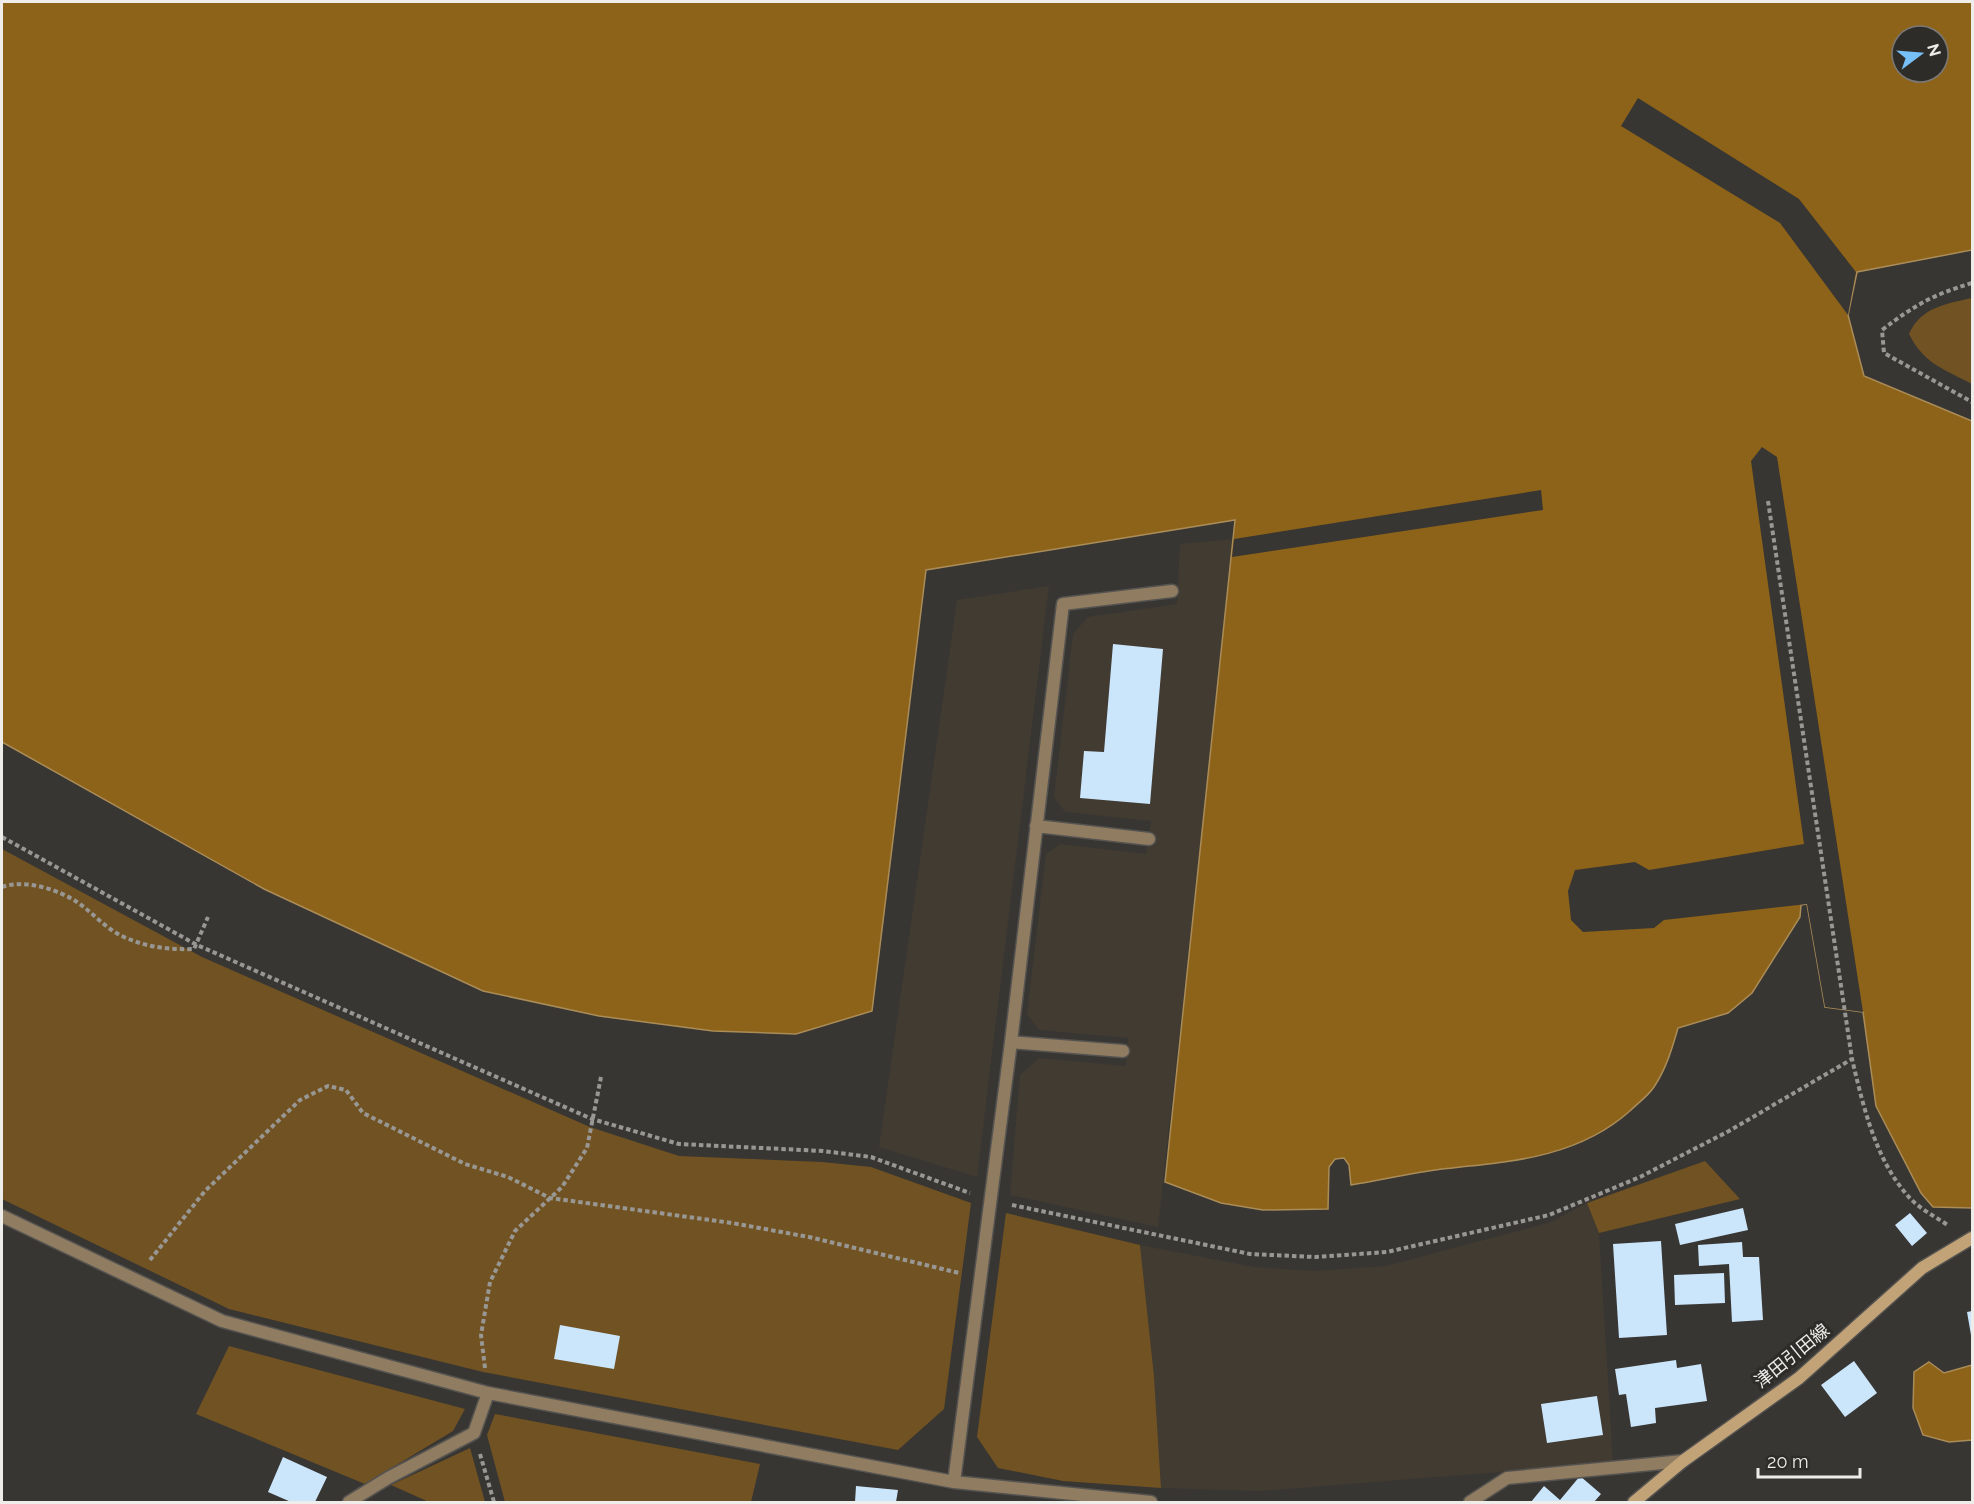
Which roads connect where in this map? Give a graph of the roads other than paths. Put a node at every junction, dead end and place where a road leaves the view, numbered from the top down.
1 (1172, 591) dead end
2 (1036, 826) junction
3 (1149, 839) dead end
4 (1011, 1042) junction
5 (1123, 1051) dead end
6 (2, 1216) edge
7 (1970, 1238) edge
8 (488, 1393) junction
9 (1683, 1461) junction
10 (954, 1482) junction
11 (349, 1503) edge
12 (1151, 1503) edge
13 (1470, 1503) edge
14 (1634, 1503) edge

1 - 2 street
2 - 3 street
2 - 4 street
4 - 5 street
4 - 10 street
6 - 8 street
7 - 9 main road, 津田引田線
8 - 10 street
8 - 11 street
9 - 13 street
9 - 14 main road, 津田引田線
10 - 12 street

